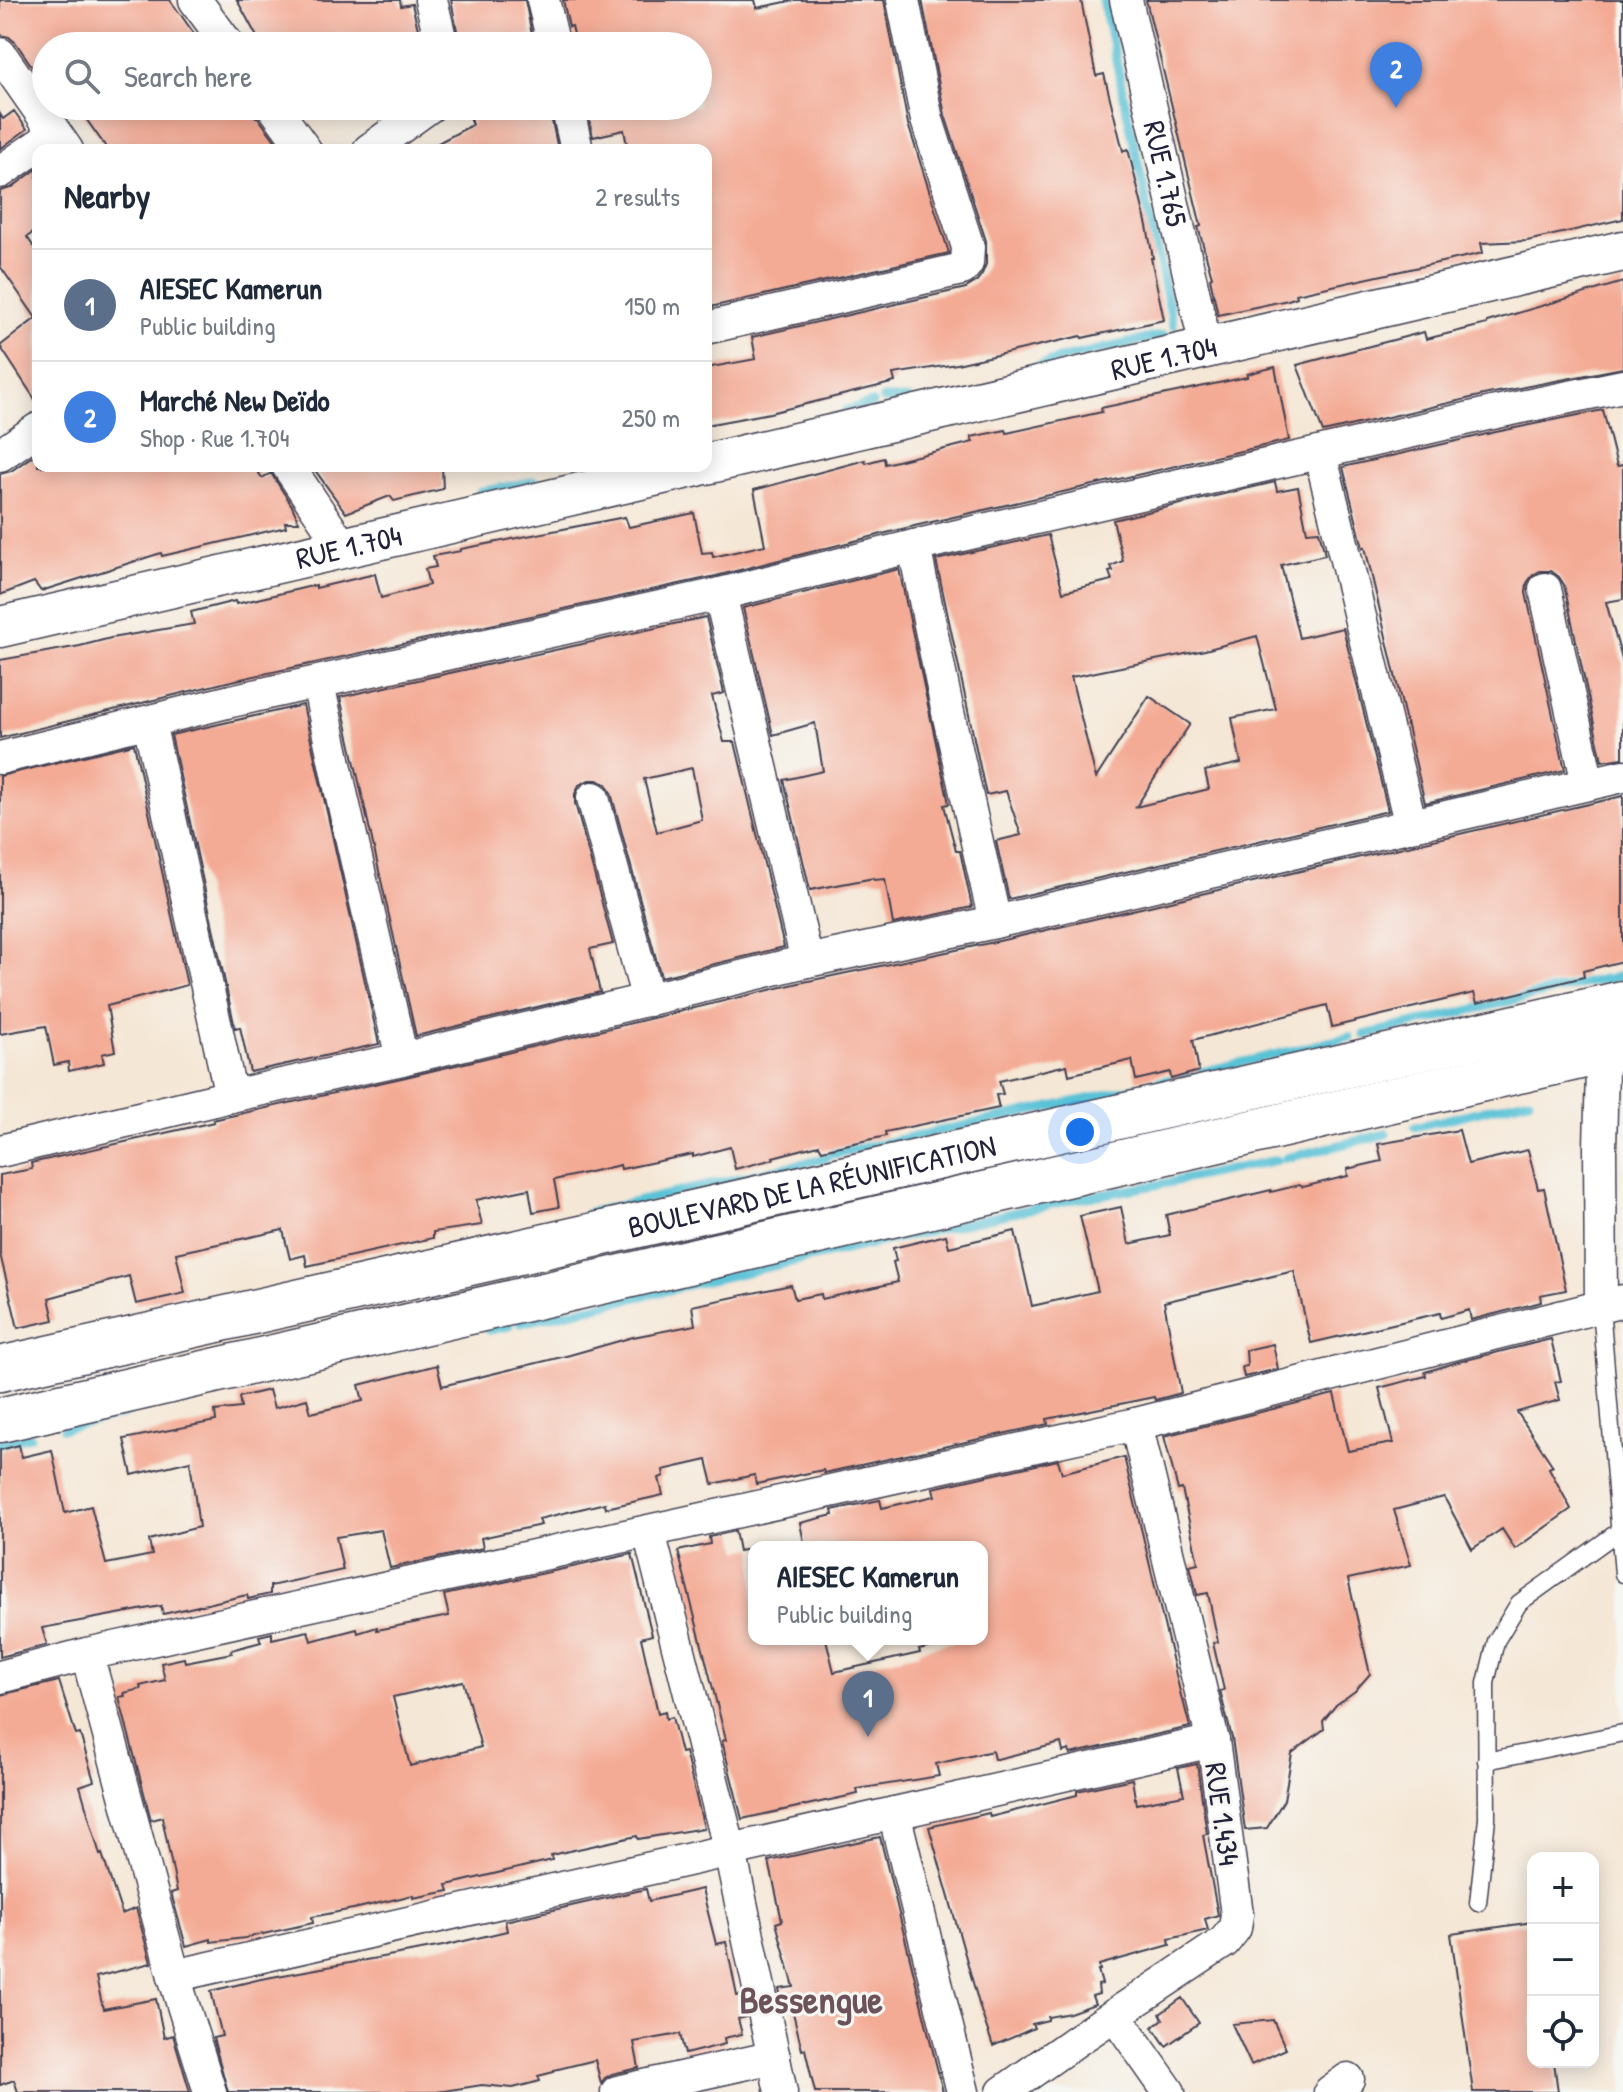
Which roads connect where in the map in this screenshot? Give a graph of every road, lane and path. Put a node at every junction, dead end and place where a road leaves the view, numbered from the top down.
1 (195, 0) edge
2 (431, 0) edge
3 (544, 0) edge
4 (903, 0) edge
5 (1126, 0) edge
6 (219, 32) edge
7 (439, 32) edge
8 (551, 32) edge
9 (0, 54) edge
10 (32, 100) edge
11 (46, 120) edge
12 (283, 120) edge
13 (411, 120) edge
14 (570, 120) edge
15 (61, 142) edge
16 (301, 144) edge
17 (377, 144) edge
18 (576, 144) edge
19 (32, 156) edge
20 (0, 172) edge
21 (1623, 251) edge
22 (712, 327) edge
23 (1206, 347) junction
24 (1623, 386) edge
25 (32, 433) edge
26 (1320, 453) junction
27 (0, 455) edge
28 (712, 463) edge
29 (292, 472) edge
30 (670, 472) edge
31 (342, 546) junction
32 (914, 546) junction
33 (1545, 589) dead end
34 (720, 594) junction
35 (0, 627) edge
36 (318, 683) junction
37 (149, 722) junction
38 (0, 758) edge
39 (1623, 776) edge
40 (1588, 784) junction
41 (593, 798) dead end
42 (1411, 826) junction
43 (995, 922) junction
44 (807, 961) junction
45 (648, 1000) junction
46 (1613, 1005) edge
47 (1613, 1049) edge
48 (402, 1059) junction
49 (231, 1096) junction
50 (0, 1151) edge
51 (1612, 1304) edge
52 (0, 1369) edge
53 (0, 1420) edge
54 (1136, 1424) junction
55 (1619, 1531) junction
56 (649, 1532) junction
57 (1623, 1574) edge
58 (87, 1654) junction
59 (0, 1677) edge
60 (1623, 1733) edge
61 (1213, 1741) junction
62 (1486, 1761) junction
63 (894, 1813) junction
64 (730, 1851) junction
65 (1478, 1903) dead end
66 (174, 1976) junction
67 (1115, 2015) junction
68 (774, 2057) junction
69 (210, 2092) edge
70 (617, 2092) edge
71 (781, 2092) edge
72 (963, 2092) edge
73 (1003, 2092) edge
74 (1169, 2092) edge

1 - 6 street
2 - 7 street
3 - 8 street
4 - 22 street
5 - 23 street, RUE 1.765
9 - 10 street
11 - 15 street
12 - 16 street
13 - 17 street
14 - 18 street
19 - 20 street
21 - 23 street, RUE 1.704
23 - 28 street, RUE 1.704
24 - 26 street
25 - 27 street
26 - 32 street
26 - 42 street
29 - 31 street
30 - 31 street, RUE 1.704
31 - 35 street, RUE 1.704
32 - 34 street
32 - 43 street
33 - 40 street
34 - 36 street
34 - 44 street
36 - 37 street
36 - 48 street
37 - 38 street
37 - 49 street
39 - 40 street
40 - 42 street
41 - 45 street
42 - 43 street
43 - 44 street
44 - 45 street
45 - 48 street
46 - 47 street
46 - 52 main road, BOULEVARD DE LA RÉUNIFICATION
47 - 51 street
47 - 53 main road
48 - 49 street
49 - 50 street
51 - 54 street
51 - 55 lane
54 - 56 street
54 - 61 street, RUE 1.434
55 - 57 lane
55 - 62 lane
56 - 58 street
56 - 64 street
58 - 59 street
58 - 66 street
60 - 62 lane
61 - 63 street
61 - 67 street, RUE 1.434
62 - 65 lane
63 - 64 street
63 - 72 street
64 - 66 street
64 - 68 street
66 - 69 street
67 - 73 street, RUE 1.434
67 - 74 street
68 - 70 street
68 - 71 street

